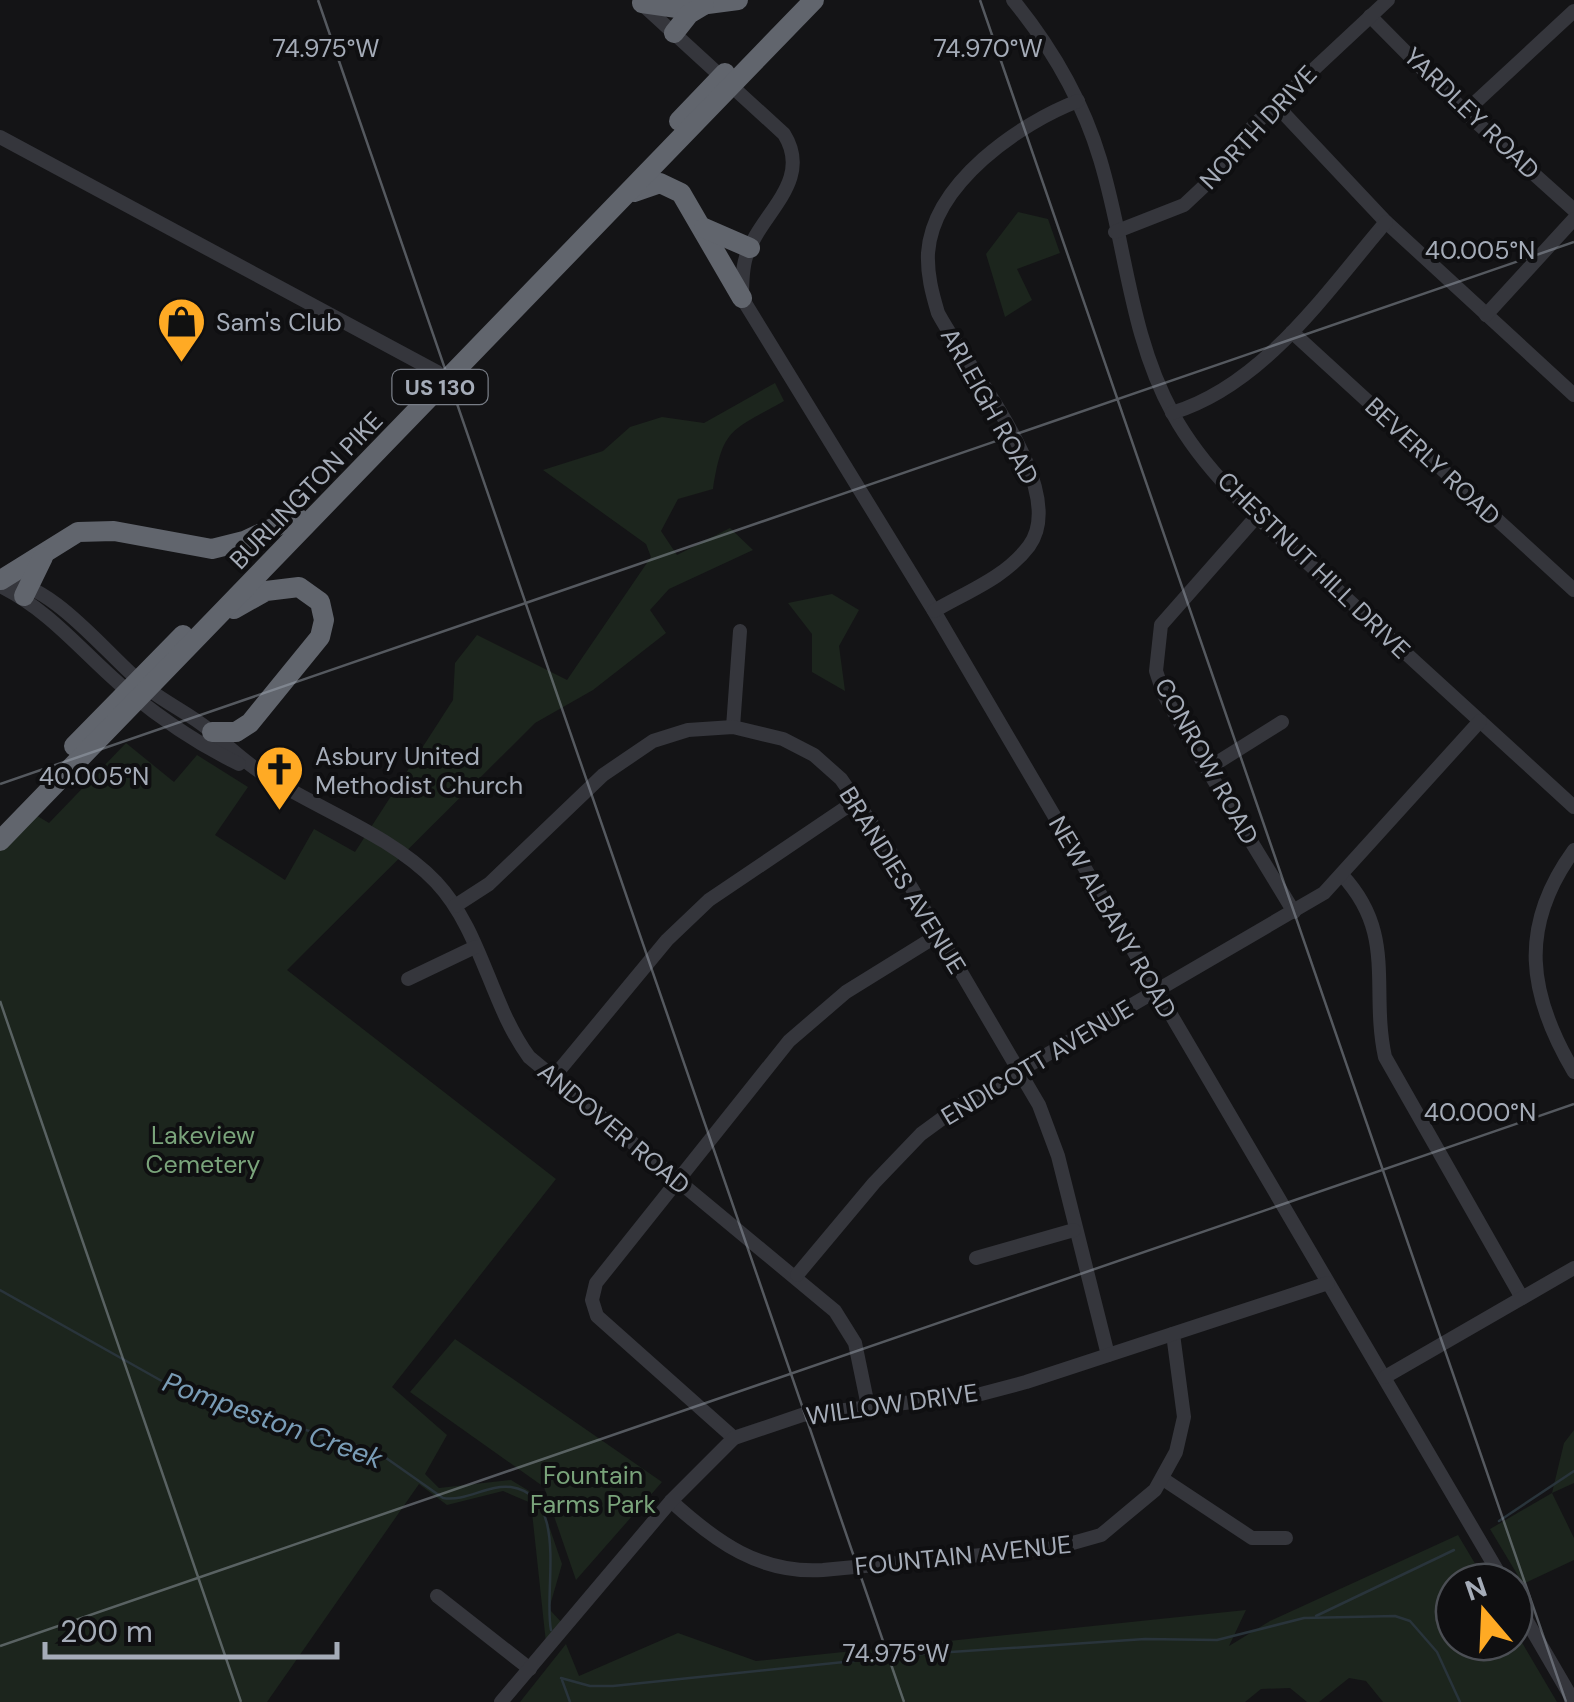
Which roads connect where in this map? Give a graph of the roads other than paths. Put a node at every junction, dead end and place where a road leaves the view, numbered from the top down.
1 (738, 0) edge
2 (795, 0) edge
3 (814, 0) edge
4 (1014, 0) edge
5 (1388, 0) edge
6 (640, 2) edge
7 (706, 4) junction
8 (1574, 11) edge
9 (1370, 16) junction
10 (674, 33) junction
11 (727, 81) junction
12 (1078, 100) junction
13 (1275, 104) junction
14 (1466, 112) junction
15 (0, 137) edge
16 (628, 194) junction
17 (1574, 210) edge
18 (1574, 219) edge
19 (1386, 222) junction
20 (700, 223) junction
21 (1115, 232) junction
22 (750, 248) junction
23 (742, 298) junction
24 (1486, 315) junction
25 (1292, 332) junction
26 (437, 372) junction
27 (1574, 395) edge
28 (1172, 413) junction
29 (1257, 516) junction
30 (297, 517) junction
31 (47, 551) junction
32 (0, 582) edge
33 (1574, 590) edge
34 (26, 591) junction
35 (934, 611) junction
36 (216, 620) junction
37 (740, 631) dead end
38 (139, 690) junction
39 (1480, 721) junction
40 (1282, 722) dead end
41 (733, 727) junction
42 (212, 732) junction
43 (1206, 769) junction
44 (267, 777) junction
45 (857, 800) junction
46 (1574, 808) edge
47 (0, 822) edge
48 (0, 841) edge
49 (1574, 850) edge
50 (1342, 875) junction
51 (455, 906) junction
52 (1294, 912) junction
53 (938, 935) junction
54 (475, 947) junction
55 (408, 979) dead end
56 (1156, 992) junction
57 (1020, 1072) junction
58 (1574, 1072) edge
59 (552, 1079) junction
60 (676, 1179) junction
61 (1074, 1230) junction
62 (976, 1258) dead end
63 (1574, 1268) edge
64 (796, 1275) junction
65 (1328, 1283) junction
66 (1522, 1298) junction
67 (1174, 1334) junction
68 (1108, 1355) junction
69 (1385, 1377) junction
70 (868, 1406) junction
71 (734, 1438) junction
72 (1162, 1479) junction
73 (671, 1501) junction
74 (1286, 1538) dead end
75 (1492, 1562) edge
76 (437, 1596) dead end
77 (1534, 1633) edge
78 (530, 1668) junction
79 (502, 1702) edge
80 (1574, 1702) edge

1 - 7 highway
2 - 11 highway, BURLINGTON PIKE / US 130
3 - 11 highway, BURLINGTON PIKE / US 130
4 - 12 street, CHESTNUT HILL DRIVE
5 - 9 street, NORTH DRIVE
6 - 7 highway
6 - 10 street
7 - 10 highway
8 - 14 street
9 - 13 street, NORTH DRIVE
9 - 14 street, YARDLEY ROAD
10 - 11 street
11 - 16 highway, BURLINGTON PIKE / US 130
11 - 22 street
11 - 26 highway, BURLINGTON PIKE / US 130
12 - 21 street, CHESTNUT HILL DRIVE
12 - 35 street, ARLEIGH ROAD
13 - 19 street
13 - 21 street, NORTH DRIVE
14 - 17 street, YARDLEY ROAD
15 - 26 street
16 - 20 highway
16 - 36 highway, BURLINGTON PIKE / US 130
18 - 24 street
19 - 24 street
19 - 25 street
20 - 22 highway
20 - 23 highway
21 - 28 street, CHESTNUT HILL DRIVE
22 - 23 street
23 - 35 street, NEW ALBANY ROAD
24 - 27 street
25 - 28 street
25 - 33 street, BEVERLY ROAD
26 - 30 highway, BURLINGTON PIKE / US 130
28 - 29 street, CHESTNUT HILL DRIVE
29 - 39 street, CHESTNUT HILL DRIVE
29 - 43 street, CONROW ROAD
30 - 31 highway
30 - 38 highway, BURLINGTON PIKE / US 130
31 - 32 highway
31 - 34 highway
32 - 34 street, ANDOVER ROAD
34 - 38 street, ANDOVER ROAD
35 - 56 street, NEW ALBANY ROAD
36 - 38 highway, BURLINGTON PIKE / US 130
36 - 42 highway
37 - 41 street
38 - 42 street, ANDOVER ROAD
38 - 44 street, ANDOVER ROAD
38 - 47 highway, BURLINGTON PIKE / US 130
38 - 48 highway, BURLINGTON PIKE / US 130
39 - 46 street, CHESTNUT HILL DRIVE
39 - 50 street, ENDICOTT AVENUE
40 - 43 street
41 - 45 street, BRANDIES AVENUE
41 - 51 street, BRANDIES AVENUE
42 - 44 street, ANDOVER ROAD
43 - 52 street, CONROW ROAD
44 - 51 street, ANDOVER ROAD
45 - 53 street, BRANDIES AVENUE
45 - 59 street
49 - 58 street
50 - 52 street, ENDICOTT AVENUE
50 - 66 street
51 - 54 street, ANDOVER ROAD
52 - 56 street, ENDICOTT AVENUE
53 - 57 street, BRANDIES AVENUE
53 - 60 street
54 - 55 street
54 - 59 street, ANDOVER ROAD
56 - 57 street, ENDICOTT AVENUE
56 - 65 street, NEW ALBANY ROAD
57 - 61 street, BRANDIES AVENUE
57 - 64 street, ENDICOTT AVENUE
59 - 60 street, ANDOVER ROAD
60 - 64 street, ANDOVER ROAD
60 - 71 street
61 - 62 street
61 - 68 street, BRANDIES AVENUE
63 - 66 street
64 - 70 street, ANDOVER ROAD
65 - 67 street, WILLOW DRIVE
65 - 69 street, NEW ALBANY ROAD
66 - 69 street
67 - 68 street, WILLOW DRIVE
67 - 72 street, FOUNTAIN AVENUE
68 - 70 street, WILLOW DRIVE
69 - 75 street, NEW ALBANY ROAD
70 - 71 street, WILLOW DRIVE
71 - 73 street, WILLOW DRIVE
72 - 73 street, FOUNTAIN AVENUE
72 - 74 street
73 - 78 street, WILLOW DRIVE
76 - 78 street
77 - 80 street
78 - 79 street, WILLOW DRIVE

